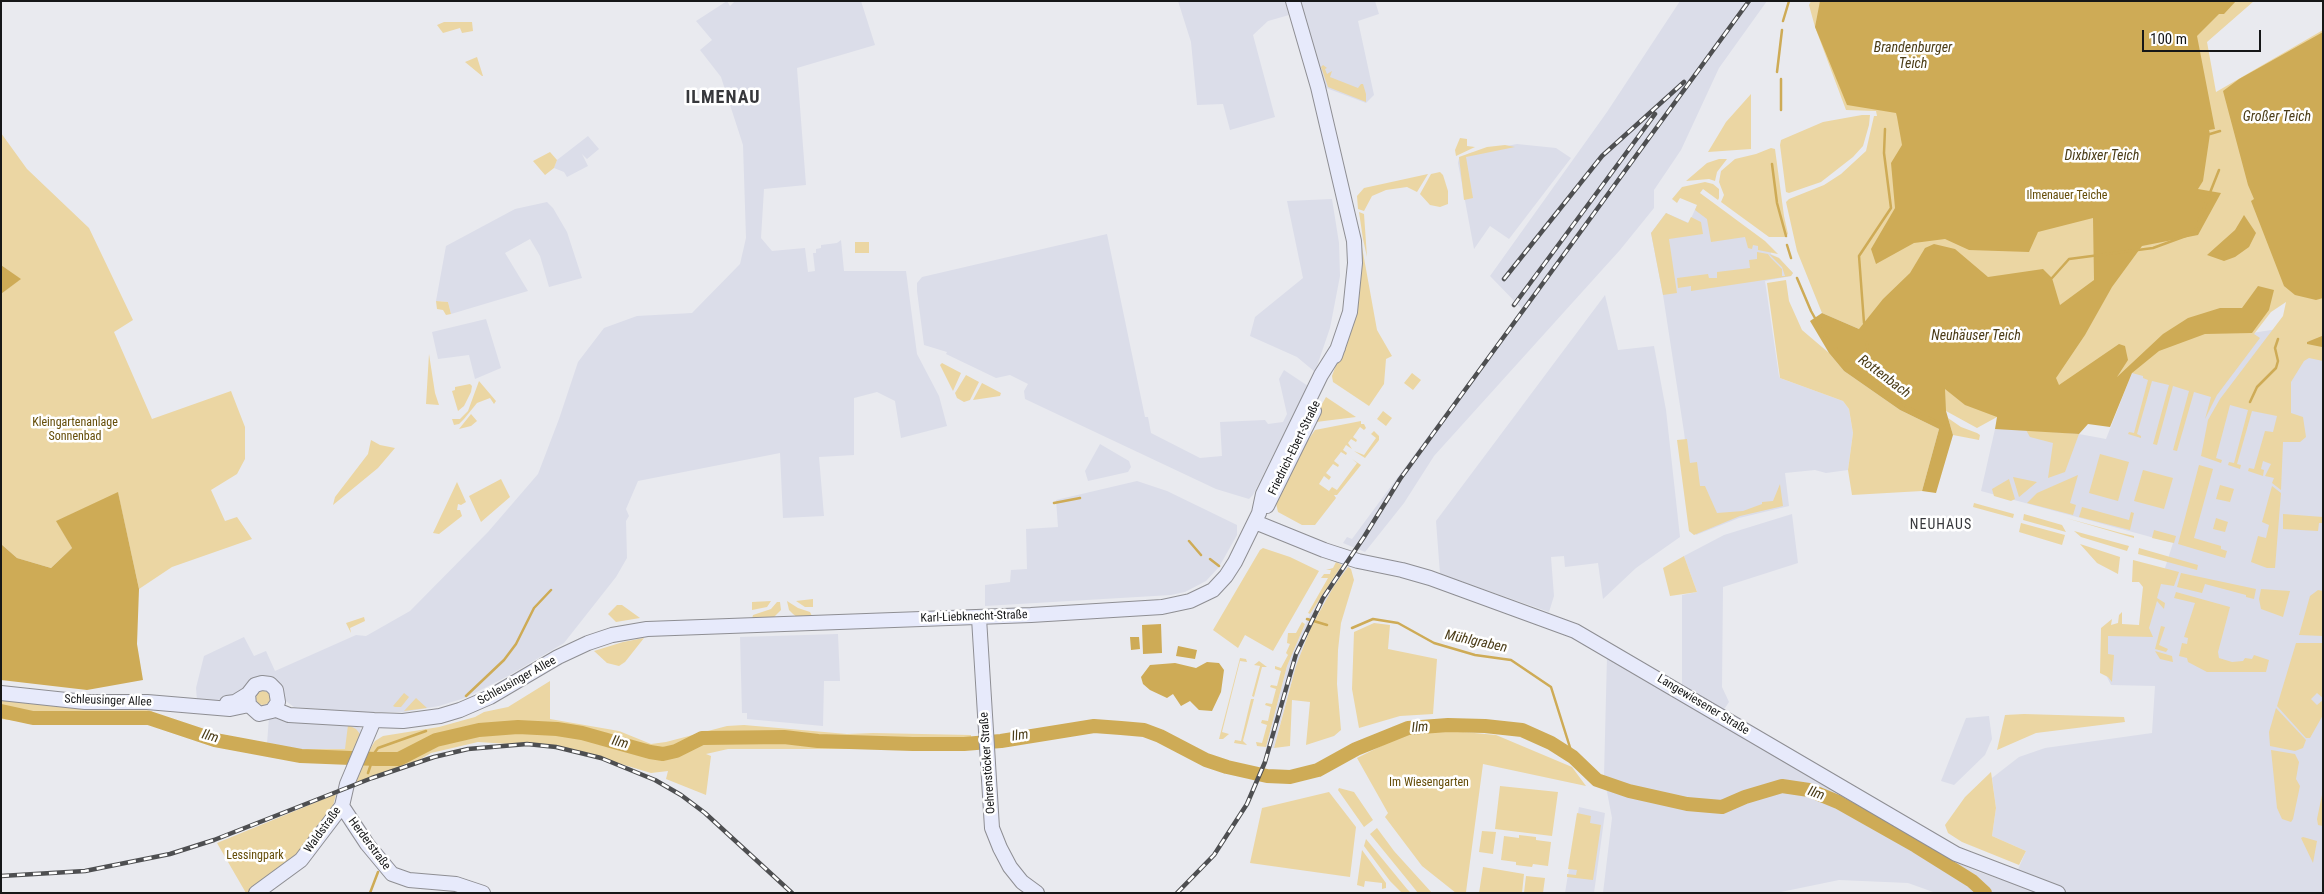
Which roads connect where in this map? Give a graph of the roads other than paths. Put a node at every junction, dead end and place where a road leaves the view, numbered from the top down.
1 (1293, 1) edge
2 (1257, 518) junction
3 (979, 618) junction
4 (580, 647) joint
5 (1, 693) edge
6 (248, 700) junction
7 (276, 706) junction
8 (374, 720) junction
9 (342, 806) junction
10 (256, 893) edge
11 (483, 893) edge
12 (1037, 893) edge
13 (2058, 893) edge

1 - 2 main road, Friedrich-Ebert-Straße
2 - 3 main road, Karl-Liebknecht-Straße
2 - 13 main road, Langewiesener Straße
3 - 4 main road, Karl-Liebknecht-Straße
3 - 12 main road, Oehrenstöcker Straße
4 - 8 main road, Schleusinger Allee
5 - 6 main road, Schleusinger Allee
6 - 7 main road, Schleusinger Allee
6 - 7 main road, Schleusinger Allee
7 - 8 main road, Schleusinger Allee
8 - 9 main road, Waldstraße
9 - 10 main road, Waldstraße
9 - 11 main road, Herderstraße

